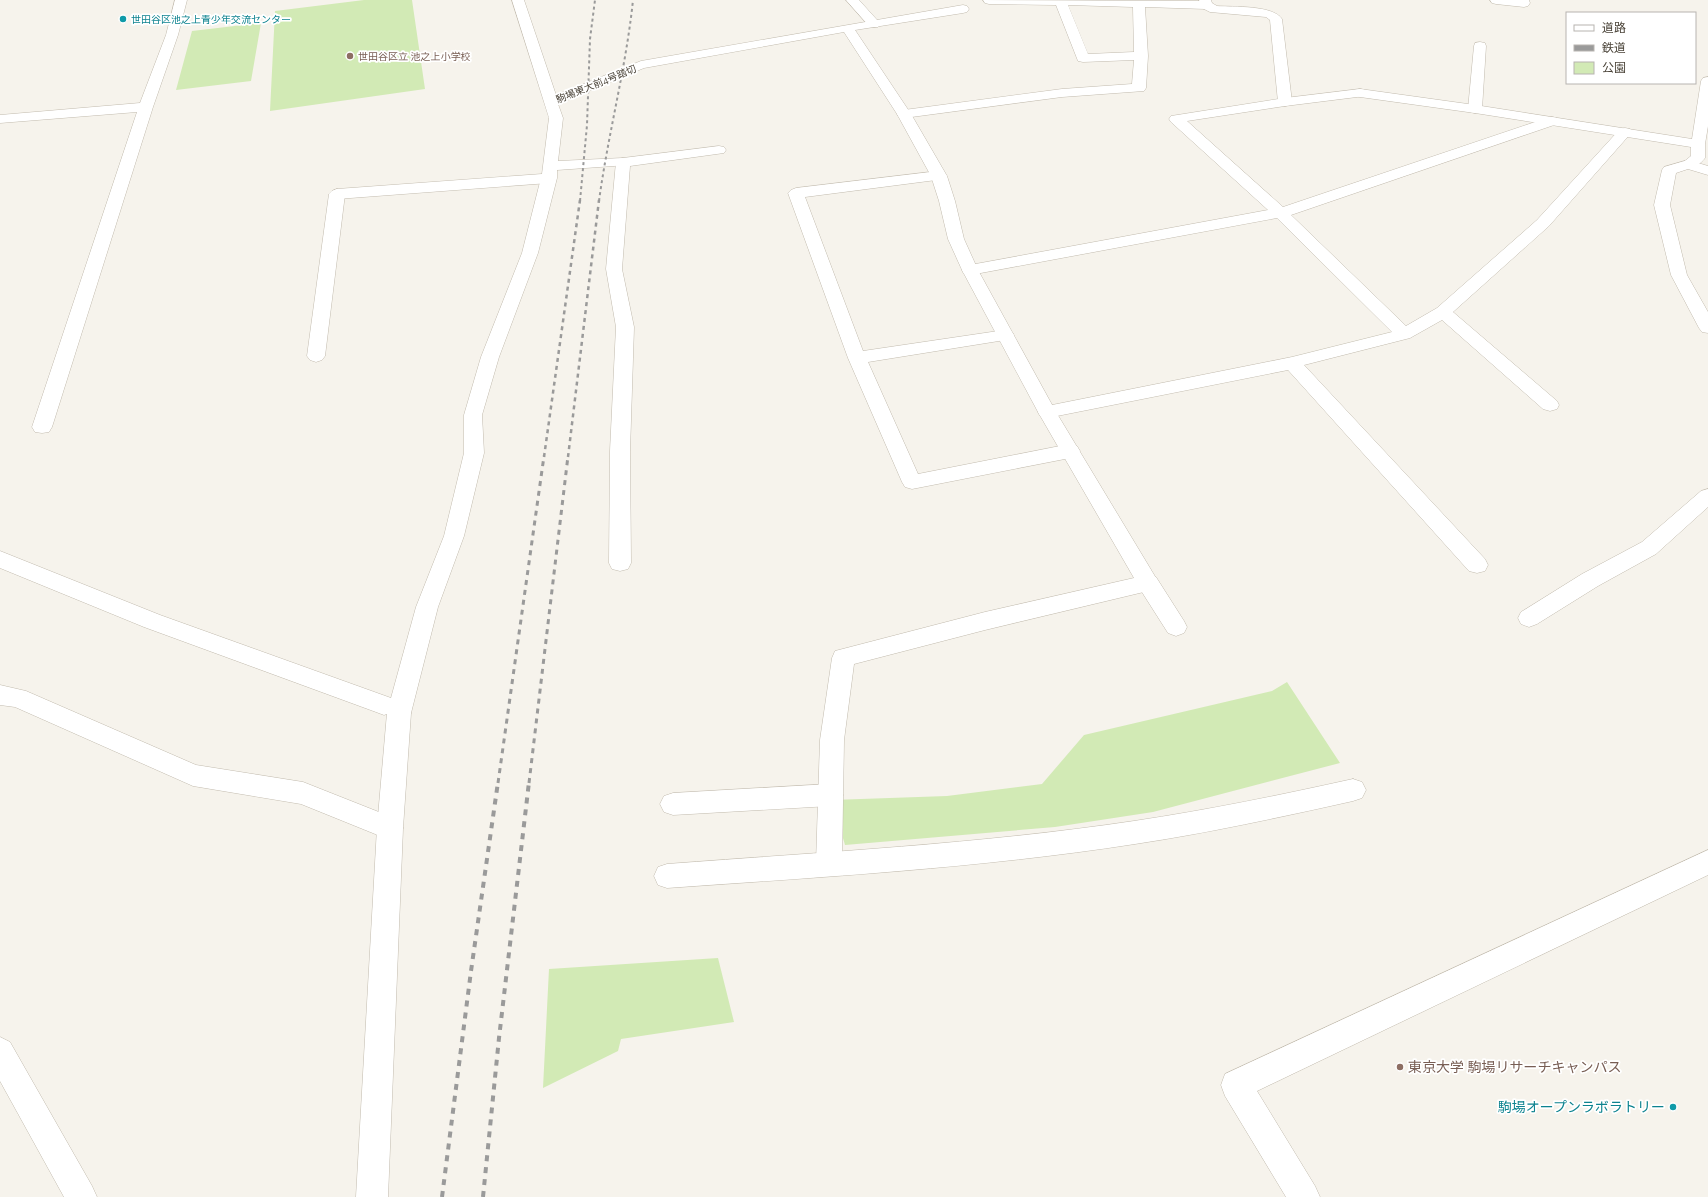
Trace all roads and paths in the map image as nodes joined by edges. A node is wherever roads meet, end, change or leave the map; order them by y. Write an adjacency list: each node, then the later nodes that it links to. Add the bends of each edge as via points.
1 (181, 0): 18 (street, via 172,35)
2 (518, 0): 16 (street)
3 (852, 0): 11 (street)
4 (956, 0): 11 (street, 駒場東大前4号踏切, via 963,9)
5 (989, 0): 8 (street)
6 (1496, 0): 7 (street, via 1524,3)
7 (1523, 0)
8 (1061, 3): 9 (street); 14 (street, via 1083,58)
9 (1139, 3): 10 (street); 14 (street)
10 (1205, 3): 17 (street, via 1214,8 1269,14 1276,19)
11 (874, 24): 12 (street, 駒場東大前4号踏切)
12 (846, 28): 16 (street, 駒場東大前4号踏切, via 641,65); 20 (street)
13 (1480, 46): 19 (street)
14 (1141, 56): 20 (street, via 1139,88 1062,93)
15 (1708, 81): 24 (street)
16 (552, 102): 29 (street, via 556,118)
17 (1285, 102): 19 (street, via 1360,93); 31 (street, via 1176,119)
18 (146, 107): 21 (street); 42 (street)
19 (1475, 109): 22 (street)
20 (904, 114): 30 (street)
21 (0, 119)
22 (1552, 121): 23 (street); 31 (street)
23 (1625, 132): 24 (street); 33 (street, via 1543,223)
24 (1698, 144): 27 (street, via 1698,158)
25 (719, 150): 26 (street)
26 (623, 162): 29 (street); 46 (street, via 614,269 625,327 620,451)
27 (1688, 164): 28 (street); 34 (street, via 1669,170 1662,205 1678,275)
28 (1708, 171)
29 (549, 172): 37 (street, via 337,194); 52 (street, via 530,253 490,357 473,415 474,453 454,536)
30 (939, 176): 32 (street, via 956,239); 38 (street, via 796,193)
31 (1280, 213): 32 (street); 35 (street)
32 (970, 270): 36 (street)
33 (1443, 312): 35 (street); 40 (street)
34 (1708, 328)
35 (1404, 334): 39 (street)
36 (1005, 335): 38 (street); 41 (street)
37 (316, 356)
38 (857, 358): 43 (street, via 912,482)
39 (1292, 363): 41 (street); 47 (street)
40 (1550, 405)
41 (1047, 412): 43 (street)
42 (42, 427)
43 (1070, 451): 48 (street)
44 (1708, 496): 49 (street, via 1649,548 1590,580)
45 (0, 559): 52 (street, via 152,621)
46 (620, 563)
47 (1478, 565)
48 (1148, 583): 50 (street); 54 (street, via 985,621 843,658 832,740)
49 (1529, 618)
50 (1176, 627)
51 (0, 695): 56 (street, via 18,698 193,775 303,793)
52 (391, 709): 56 (street)
53 (1353, 790): 58 (street, via 1237,815 1104,837)
54 (830, 795): 55 (street); 58 (street)
55 (673, 804)
56 (390, 828): 62 (street)
57 (1708, 862): 63 (street, via 1236,1085)
58 (828, 864): 59 (street)
59 (667, 876)
60 (0, 1052): 61 (street)
61 (80, 1197)
62 (372, 1197)
63 (1304, 1197)

